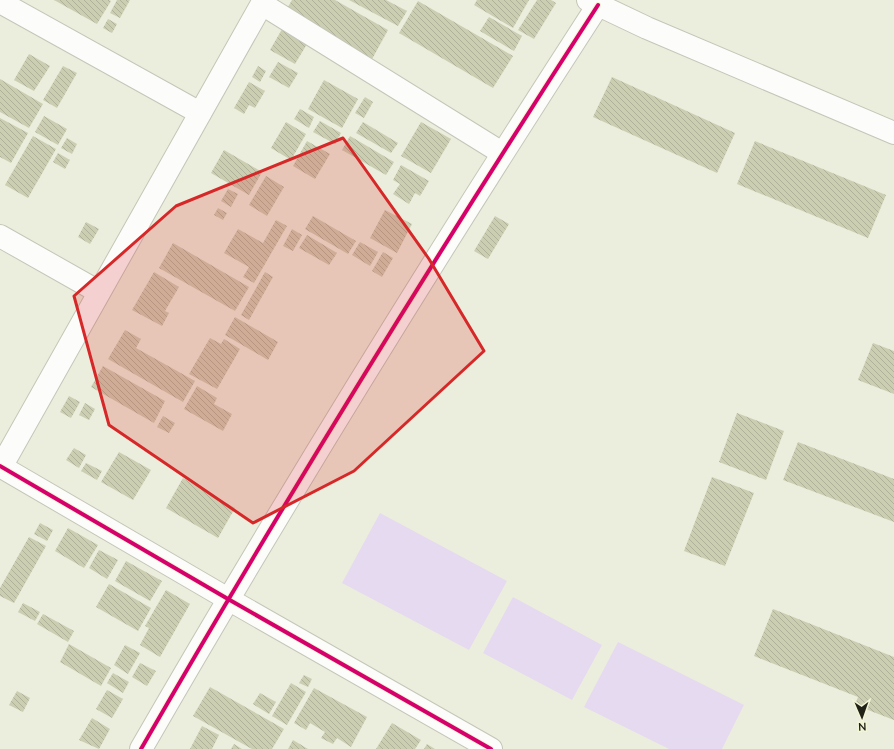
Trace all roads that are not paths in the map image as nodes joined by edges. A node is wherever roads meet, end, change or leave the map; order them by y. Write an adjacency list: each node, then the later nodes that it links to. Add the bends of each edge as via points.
1 (0, 2): 4 (street)
2 (263, 2): 4 (street); 6 (street)
3 (593, 2): 5 (street, via 647,28); 6 (street)
4 (200, 113): 8 (street)
5 (894, 134)
6 (502, 154): 10 (street)
7 (0, 236): 8 (street)
8 (99, 292): 9 (street)
9 (0, 466): 10 (street)
10 (228, 599): 11 (street); 12 (street)
11 (141, 749)
12 (491, 749)

